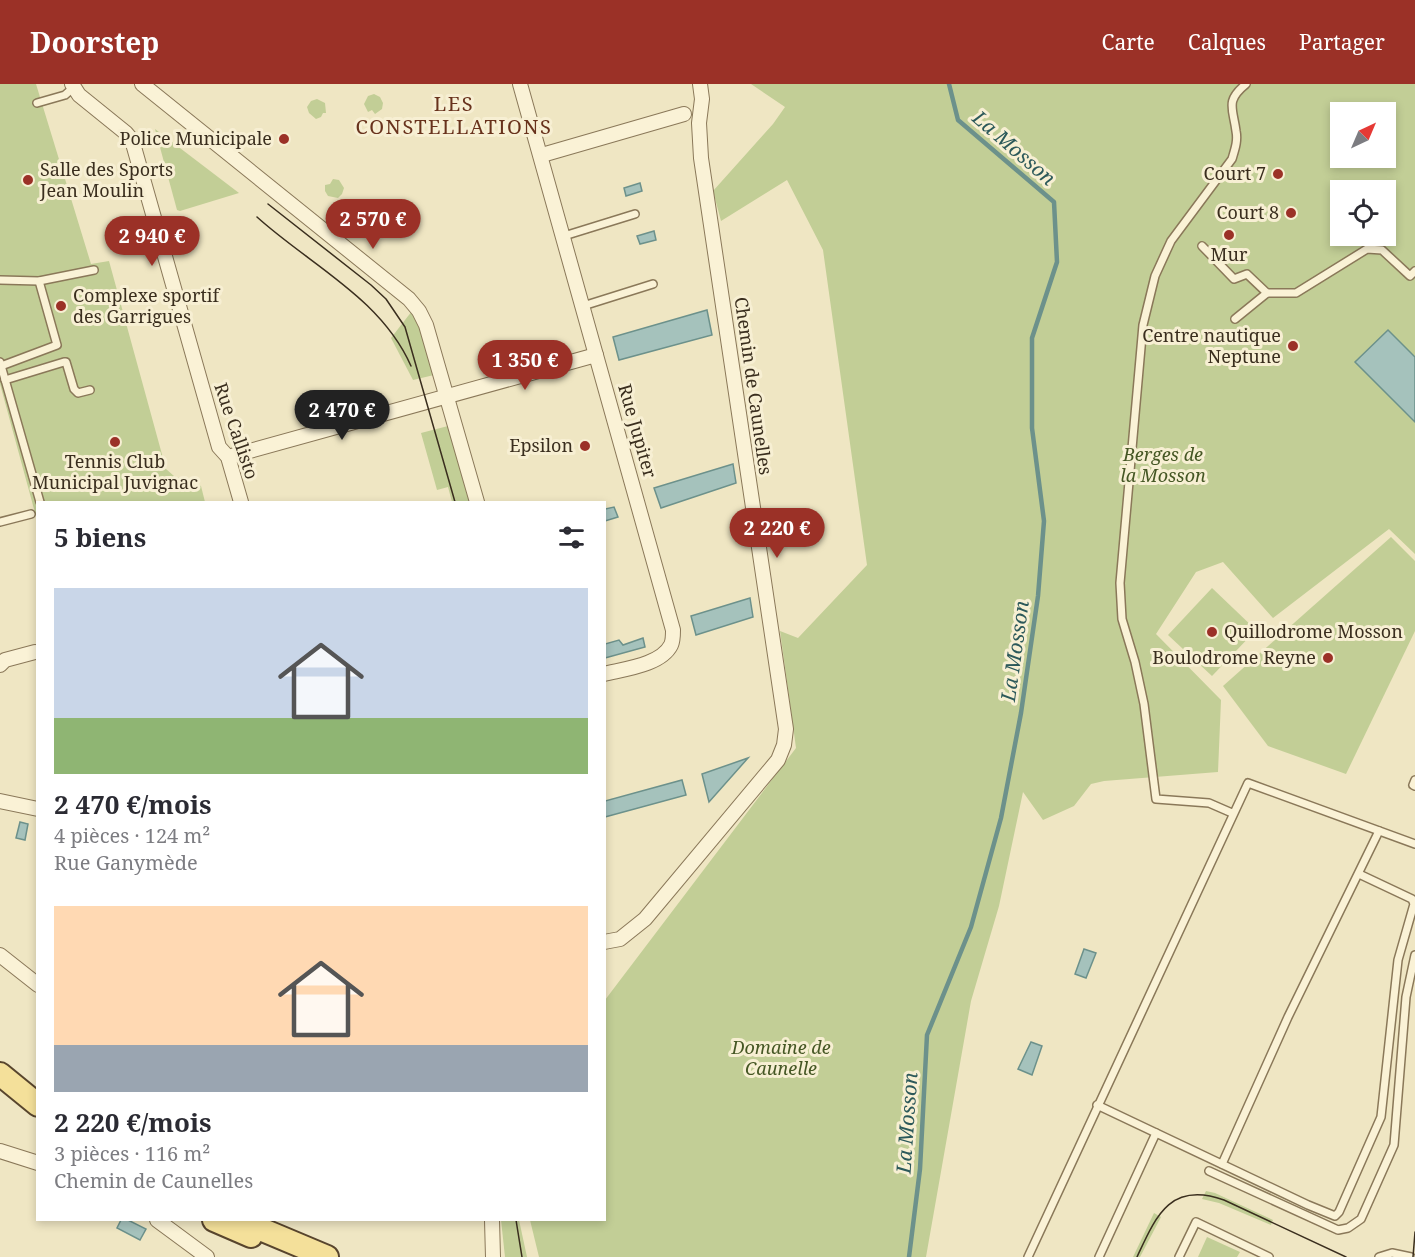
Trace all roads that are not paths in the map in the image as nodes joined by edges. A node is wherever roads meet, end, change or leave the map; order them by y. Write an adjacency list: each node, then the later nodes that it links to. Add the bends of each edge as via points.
1 (142, 84): 24 (street, via 409,299 426,325)
2 (520, 84): 8 (street, Rue Jupiter)
3 (700, 84): 43 (street, Chemin de Caunelles, via 701,158 786,729 778,760 645,919 620,939)
4 (1246, 84): 38 (lane, via 1232,101 1237,144 1232,159 1171,241 1155,276 1143,325 1120,583 1122,619 1144,704 1156,799 1209,803)
5 (72, 86): 6 (lane, via 65,95); 25 (street, Rue Callisto, via 132,140 219,447)
6 (37, 103)
7 (684, 114): 8 (street)
8 (542, 155): 10 (street, Rue Jupiter)
9 (635, 214): 10 (lane)
10 (564, 236): 18 (street, Rue Jupiter)
11 (1202, 246): 17 (lane, via 1234,279 1247,274)
12 (94, 270): 15 (lane)
13 (1415, 271): 17 (lane, via 1410,276 1382,250 1367,249 1296,293)
14 (0, 280): 15 (lane)
15 (39, 281): 21 (lane, via 57,345)
16 (653, 284): 18 (lane)
17 (1267, 293): 19 (lane)
18 (583, 306): 20 (street, Rue Jupiter)
19 (1235, 319)
20 (596, 355): 24 (street); 33 (street, Rue Jupiter, via 673,630 671,644 663,655)
21 (1, 364): 22 (lane)
22 (5, 381): 23 (lane, via 66,362 74,389 78,393); 26 (lane)
23 (90, 390)
24 (447, 397): 25 (street); 28 (street)
25 (228, 457): 27 (street, Rue Callisto)
26 (40, 501)
27 (241, 501)
28 (477, 501)
29 (31, 514): 30 (lane)
30 (0, 522)
31 (35, 652): 32 (street)
32 (0, 664)
33 (606, 673)
34 (1415, 780): 35 (lane)
35 (1415, 786)
36 (0, 801): 37 (street)
37 (36, 809)
38 (1232, 813): 39 (lane, via 1248,783); 50 (lane)
39 (1379, 831): 40 (lane); 41 (lane)
40 (1415, 844)
41 (1359, 874): 42 (lane); 55 (lane, via 1288,1017)
42 (1414, 898): 55 (lane, via 1398,960 1381,1117 1339,1212 1335,1216)
43 (606, 942)
44 (0, 955): 46 (street)
45 (1415, 955): 56 (lane, via 1406,997 1394,1146 1361,1219 1338,1230)
46 (35, 978)
47 (0, 1074): 49 (main road)
48 (0, 1087): 51 (main road)
49 (36, 1103)
50 (1097, 1105): 52 (lane); 62 (lane)
51 (36, 1116)
52 (1156, 1133): 55 (lane); 67 (lane)
53 (0, 1151): 54 (street)
54 (36, 1162)
55 (1222, 1164)
56 (1209, 1171)
57 (159, 1221): 63 (street)
58 (216, 1221): 64 (main road)
59 (241, 1221): 65 (main road)
60 (492, 1221): 61 (street)
61 (493, 1250): 66 (street)
62 (1030, 1256)
63 (207, 1257)
64 (300, 1257)
65 (327, 1257)
66 (497, 1257)
67 (1099, 1257)
68 (1179, 1257): 69 (lane, via 1196,1222)
69 (1269, 1257)
70 (1379, 1257): 71 (lane, via 1392,1253)
71 (1411, 1257)

